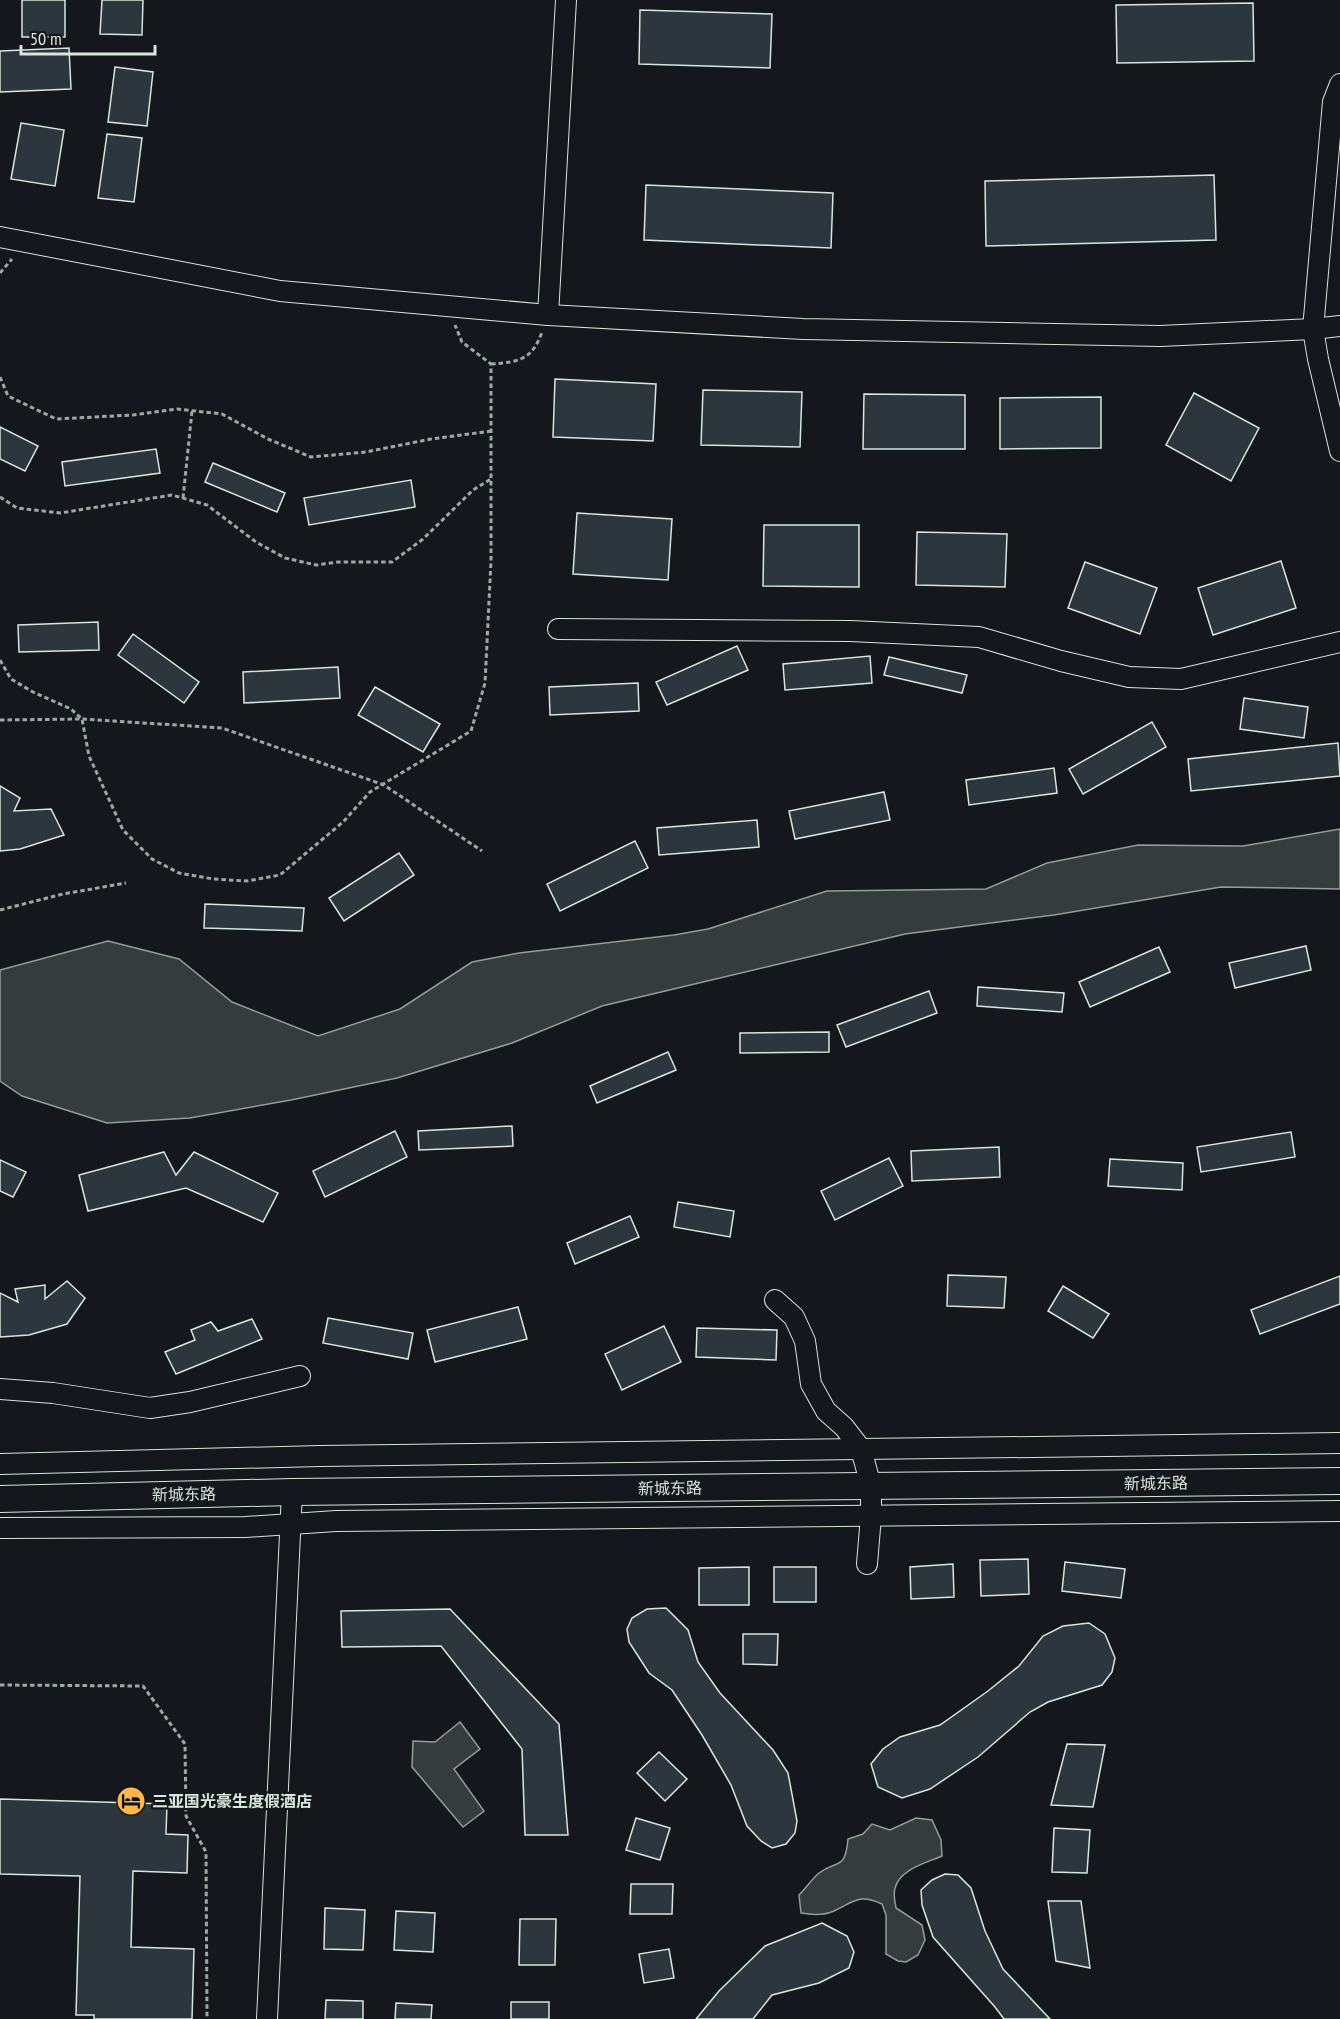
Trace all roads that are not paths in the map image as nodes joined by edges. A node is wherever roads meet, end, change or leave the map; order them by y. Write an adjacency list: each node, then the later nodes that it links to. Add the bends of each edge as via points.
1 (566, 0): 4 (street)
2 (1340, 84): 6 (street, via 1333,102)
3 (0, 237): 4 (street, via 279,291)
4 (548, 315): 6 (street, via 839,330 1160,336)
5 (1340, 326): 6 (street)
6 (1313, 329): 7 (street)
7 (1340, 451)
8 (558, 629): 9 (street, via 850,631 979,637 1129,677 1181,679)
9 (1340, 642)
10 (776, 1300): 14 (street, via 795,1317 805,1341 811,1384 826,1411)
11 (300, 1376): 12 (street, via 150,1408)
12 (0, 1389)
13 (1340, 1443): 14 (street)
14 (861, 1449): 15 (street); 17 (street)
15 (0, 1464)
16 (1340, 1481): 17 (main road, 新城东路)
17 (871, 1486): 18 (main road, 新城东路); 21 (street)
18 (292, 1492): 19 (main road, 新城东路); 22 (street)
19 (0, 1499)
20 (1340, 1511): 21 (street)
21 (871, 1516): 22 (street); 24 (street)
22 (290, 1524): 23 (street); 25 (street)
23 (0, 1528)
24 (867, 1564)
25 (267, 2019)

